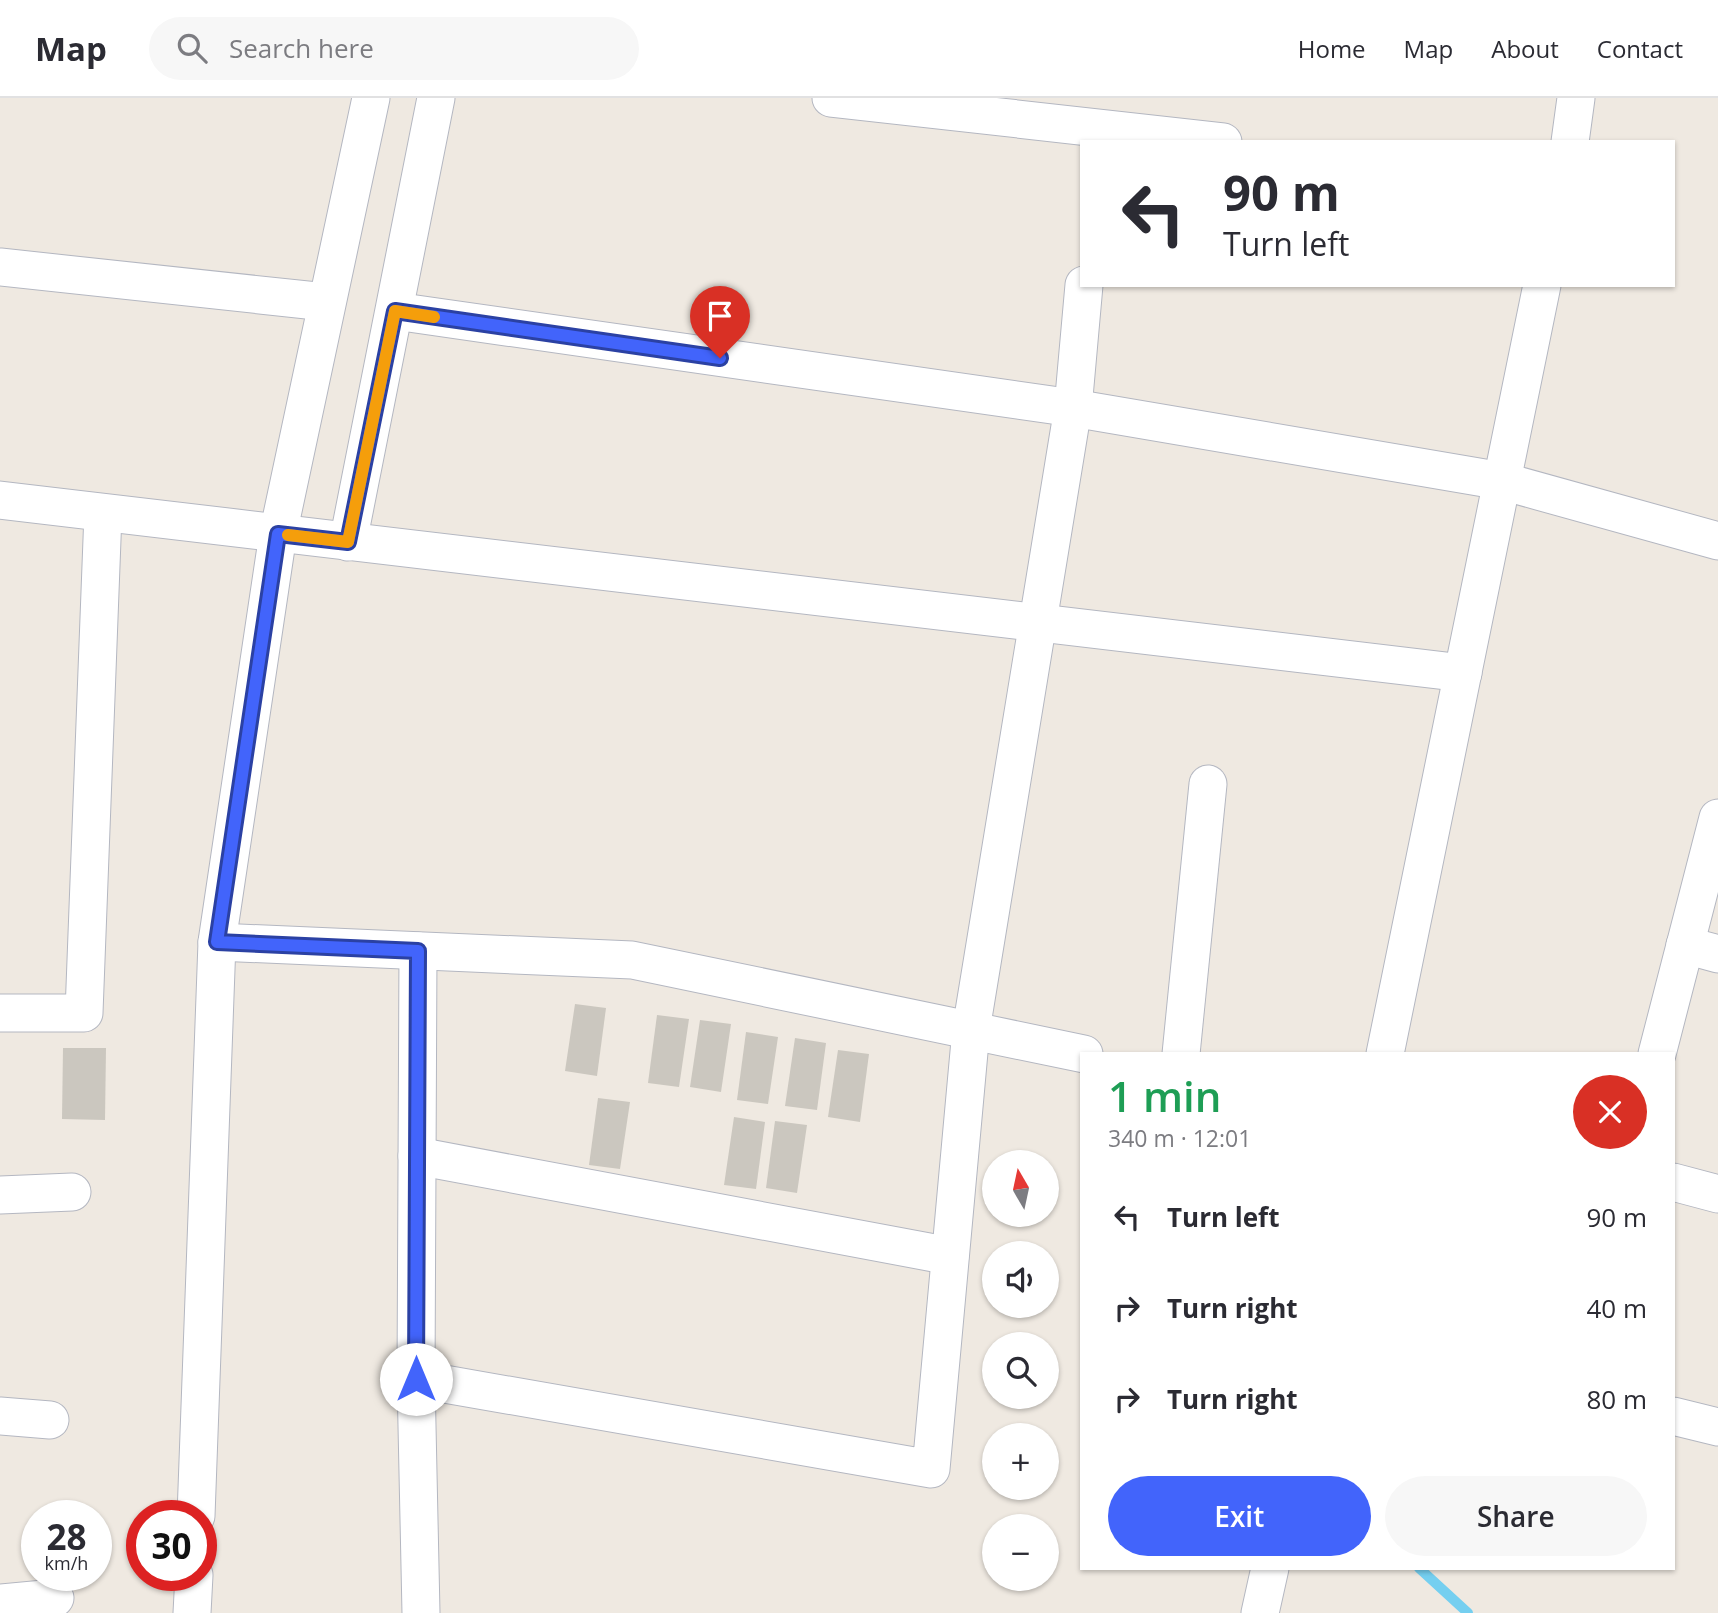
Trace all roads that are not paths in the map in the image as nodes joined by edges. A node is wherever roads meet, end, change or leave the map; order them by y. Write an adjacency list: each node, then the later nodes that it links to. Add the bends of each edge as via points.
1 (371, 98): 11 (street)
2 (436, 98): 12 (street)
3 (831, 98): 5 (street)
4 (1576, 98): 7 (street)
5 (1099, 122): 6 (street)
6 (1211, 140)
7 (1570, 140)
8 (0, 267): 11 (street)
9 (1084, 287): 13 (street)
10 (1542, 287): 14 (street)
11 (326, 302): 17 (street)
12 (395, 311): 13 (street); 18 (street)
13 (1073, 408): 14 (street); 20 (street)
14 (1502, 481): 19 (street); 21 (street)
15 (0, 500): 16 (street)
16 (103, 513): 17 (street); 27 (street, via 84,1013)
17 (284, 535): 18 (street); 24 (street)
18 (342, 541): 20 (street)
19 (1718, 541)
20 (1037, 623): 21 (street); 28 (street)
21 (1463, 673): 30 (street)
22 (1208, 784): 29 (street)
23 (1718, 818): 25 (street)
24 (217, 942): 26 (street); 44 (street)
25 (1702, 950): 31 (street)
26 (418, 951): 28 (street, via 632,960); 33 (street)
27 (0, 1013)
28 (971, 1030): 32 (street); 38 (street)
29 (1181, 1052)
30 (1385, 1052)
31 (1658, 1052)
32 (1080, 1053)
33 (417, 1156): 38 (street); 39 (street)
34 (1675, 1183): 36 (street)
35 (72, 1192): 37 (street)
36 (1718, 1194)
37 (0, 1195)
38 (950, 1256): 39 (street, via 931,1469)
39 (416, 1379): 50 (street)
40 (0, 1416): 42 (street)
41 (1675, 1416): 43 (street)
42 (50, 1420)
43 (1718, 1427)
44 (197, 1500)
45 (1270, 1570): 51 (street)
46 (193, 1591): 49 (street)
47 (55, 1598): 48 (street)
48 (0, 1603)
49 (192, 1613)
50 (421, 1613)
51 (1260, 1613)

